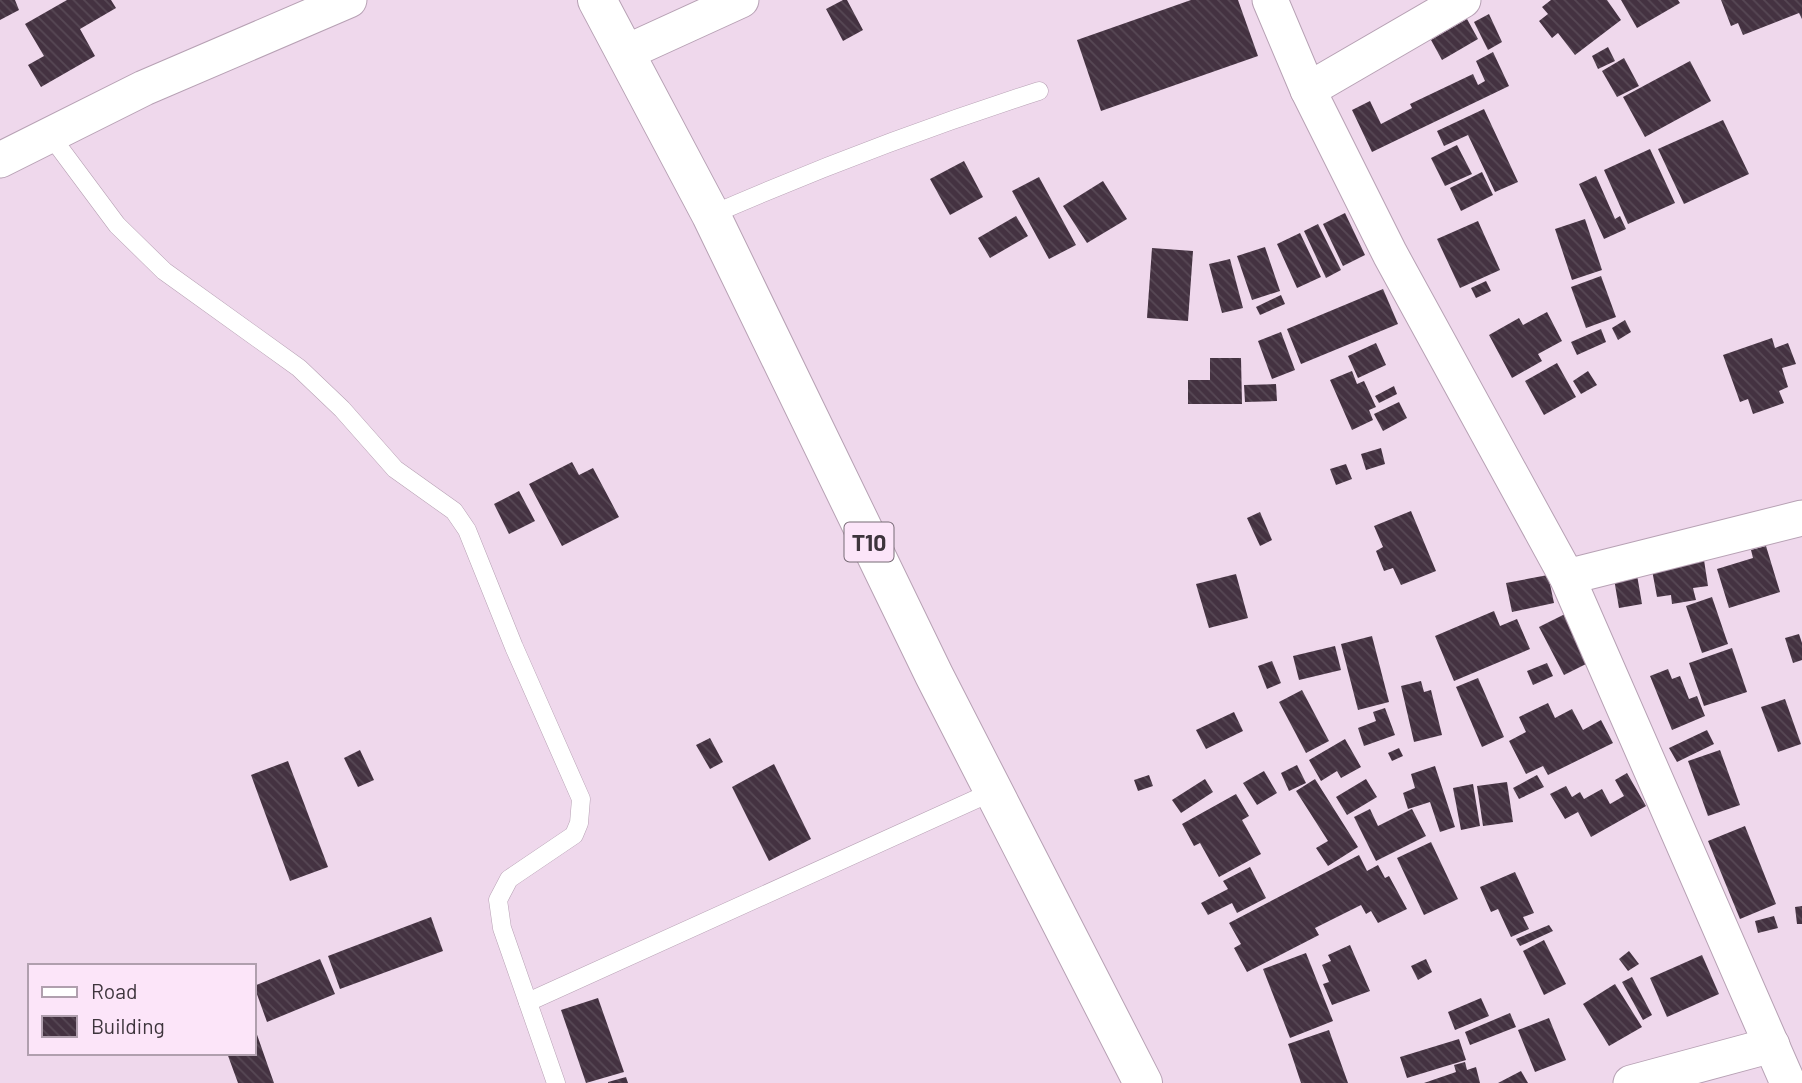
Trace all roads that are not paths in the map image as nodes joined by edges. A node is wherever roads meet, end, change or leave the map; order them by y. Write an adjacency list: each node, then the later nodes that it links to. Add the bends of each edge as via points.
1 (349, 0): 9 (street, via 144,88)
2 (597, 0): 6 (highway, T10)
3 (741, 0): 6 (street)
4 (1270, 0): 7 (street)
5 (1463, 0): 7 (street)
6 (625, 54): 11 (highway, T10)
7 (1308, 90): 13 (street, via 1390,254)
8 (1039, 91): 11 (lane, via 893,140)
9 (50, 135): 10 (street); 15 (lane, via 136,245 164,271 314,381 395,469 454,511 467,530 581,799 574,835 509,879 498,900 502,928)
10 (0, 160)
11 (711, 215): 14 (highway, T10)
12 (1802, 518): 13 (street)
13 (1567, 577): 16 (street)
14 (994, 790): 15 (lane); 17 (highway, T10)
15 (528, 1002): 18 (lane)
16 (1772, 1045): 19 (street); 20 (street)
17 (1141, 1082)
18 (556, 1083)
19 (1631, 1083)
20 (1788, 1083)

